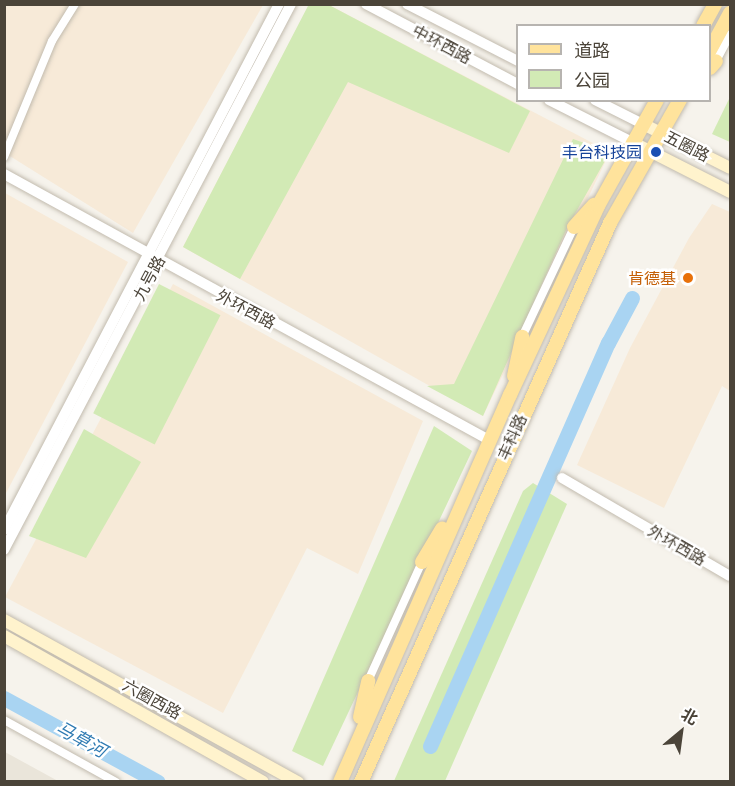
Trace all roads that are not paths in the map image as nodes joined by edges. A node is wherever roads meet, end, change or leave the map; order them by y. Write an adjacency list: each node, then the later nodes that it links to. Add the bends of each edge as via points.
1 (75, 4): 21 (street, via 52,41)
2 (279, 4): 27 (street, 九号路)
3 (291, 4): 28 (street, 九号路)
4 (366, 4): 12 (street, 中环西路)
5 (407, 4): 11 (street, 中环西路)
6 (715, 4): 8 (main road)
7 (730, 13): 10 (main road)
8 (704, 24)
9 (730, 35): 10 (street)
10 (712, 59)
11 (516, 60)
12 (516, 83)
13 (553, 102): 19 (street)
14 (599, 102): 17 (street)
15 (656, 102): 17 (main road, 丰科路)
16 (679, 102): 18 (main road, 丰科路)
17 (643, 123): 18 (main road, 五圈路); 19 (main road, 丰科路)
18 (661, 134): 20 (main road, 丰科路); 22 (main road, 五圈路)
19 (632, 142): 20 (main road, 五圈路); 24 (main road, 丰科路)
20 (651, 152): 25 (main road, 五圈路); 47 (main road, 丰科路, via 610,223)
21 (4, 157)
22 (730, 168)
23 (4, 174): 27 (street, 外环西路)
24 (605, 192): 26 (main road); 30 (main road, 丰科路)
25 (730, 192)
26 (574, 227): 29 (street)
27 (147, 254): 28 (street, 外环西路); 34 (street, 九号路)
28 (158, 261): 31 (street, 外环西路); 35 (street, 九号路)
29 (522, 337): 30 (main road)
30 (510, 395): 31 (main road, 丰科路)
31 (489, 440): 33 (main road, 丰科路)
32 (562, 478): 37 (street, 外环西路)
33 (460, 506): 36 (main road); 42 (main road, 丰科路)
34 (4, 530)
35 (4, 550)
36 (422, 562): 40 (street)
37 (730, 576)
38 (4, 620): 45 (main road, 六圈西路)
39 (4, 636): 44 (main road, 六圈西路)
40 (368, 681): 42 (main road)
41 (4, 720): 43 (street)
42 (355, 745): 46 (main road, 丰科路)
43 (116, 782)
44 (263, 782)
45 (298, 782)
46 (340, 782)
47 (361, 782)

